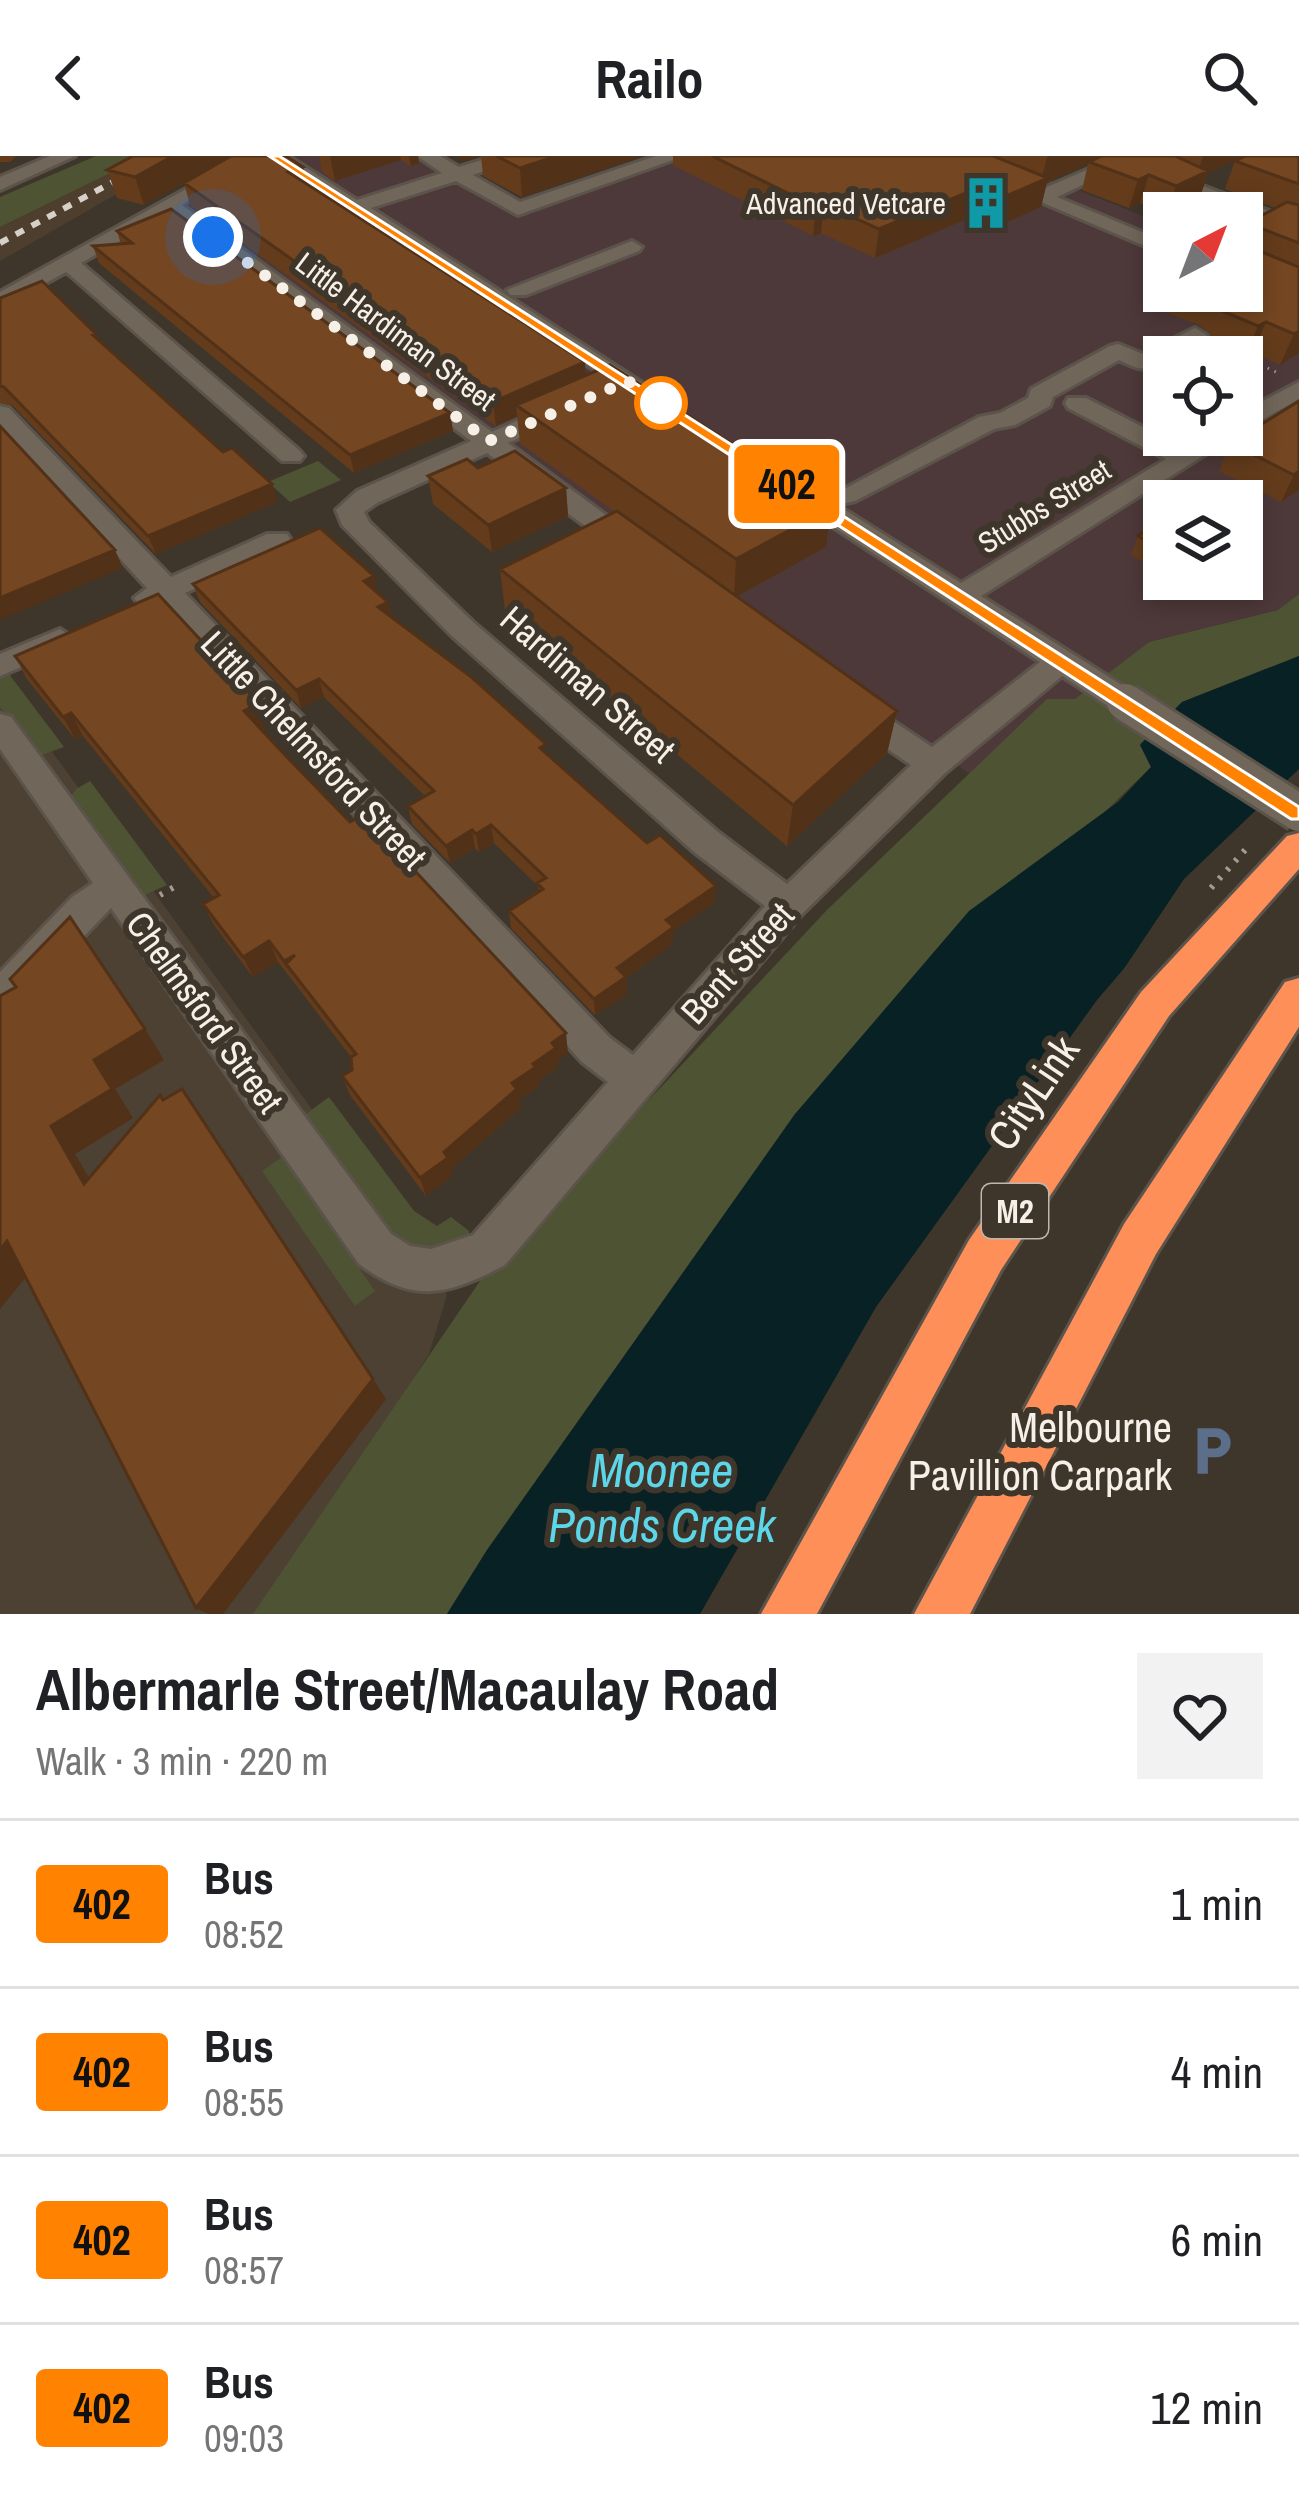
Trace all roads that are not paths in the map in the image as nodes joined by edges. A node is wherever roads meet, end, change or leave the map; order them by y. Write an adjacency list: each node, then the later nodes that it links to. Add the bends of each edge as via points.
1 (66, 156): 14 (street)
2 (275, 156): 10 (street)
3 (425, 156): 11 (street)
4 (514, 156): 11 (street)
5 (675, 156): 11 (street, via 518,209)
6 (941, 156): 15 (street)
7 (970, 156): 15 (street)
8 (1123, 158): 15 (street)
9 (329, 160): 10 (street)
10 (297, 170): 17 (street)
11 (458, 174): 17 (street)
12 (1228, 176): 19 (street, via 1188,186)
13 (211, 180): 16 (street)
14 (0, 184)
15 (1059, 202): 21 (street); 23 (street)
16 (169, 205): 25 (street); 35 (street, Little Hardiman Street)
17 (355, 207): 29 (street)
18 (1299, 207): 19 (street)
19 (1274, 220): 20 (street); 22 (street)
20 (1263, 226)
21 (1143, 228)
22 (1299, 229)
23 (1143, 239)
24 (632, 247): 26 (street)
25 (65, 264): 27 (street); 36 (street)
26 (518, 290)
27 (0, 301)
28 (1195, 335): 40 (street, via 1142,363 1118,351 1006,420)
29 (628, 381): 32 (street); 35 (street)
30 (1299, 389): 33 (street)
31 (1077, 403): 38 (street)
32 (668, 407)
33 (1263, 411)
34 (0, 413): 43 (street, Little Chelmsford Street)
35 (489, 441): 42 (street, Little Hardiman Street); 55 (street, Hardiman Street, via 350,510 367,538 449,615)
36 (290, 455)
37 (1188, 456): 38 (street, Stubbs Street)
38 (1185, 458): 44 (street, Stubbs Street)
39 (767, 472): 44 (street)
40 (846, 495)
41 (277, 540): 43 (street)
42 (659, 567)
43 (167, 590): 45 (street); 58 (street, Little Chelmsford Street, via 596,1050)
44 (961, 596): 47 (street)
45 (128, 608)
46 (88, 626): 48 (street)
47 (1061, 661): 51 (street, Bent Street); 52 (street, bridge)
48 (0, 666)
49 (830, 692): 51 (street)
50 (0, 725): 54 (street, Chelmsford Street)
51 (934, 764): 55 (street, Bent Street)
52 (1299, 813)
53 (1299, 846): 60 (highway, CityLink / M2, via 1154,1004 985,1255)
54 (113, 888): 57 (street); 59 (street, Chelmsford Street, via 375,1249 401,1270)
55 (789, 904): 58 (street, Bent Street)
56 (1299, 994): 61 (highway, via 1140,1239)
57 (0, 998)
58 (635, 1078): 59 (street, Bent Street, via 489,1250)
59 (429, 1271)
60 (788, 1614)
61 (941, 1614)

